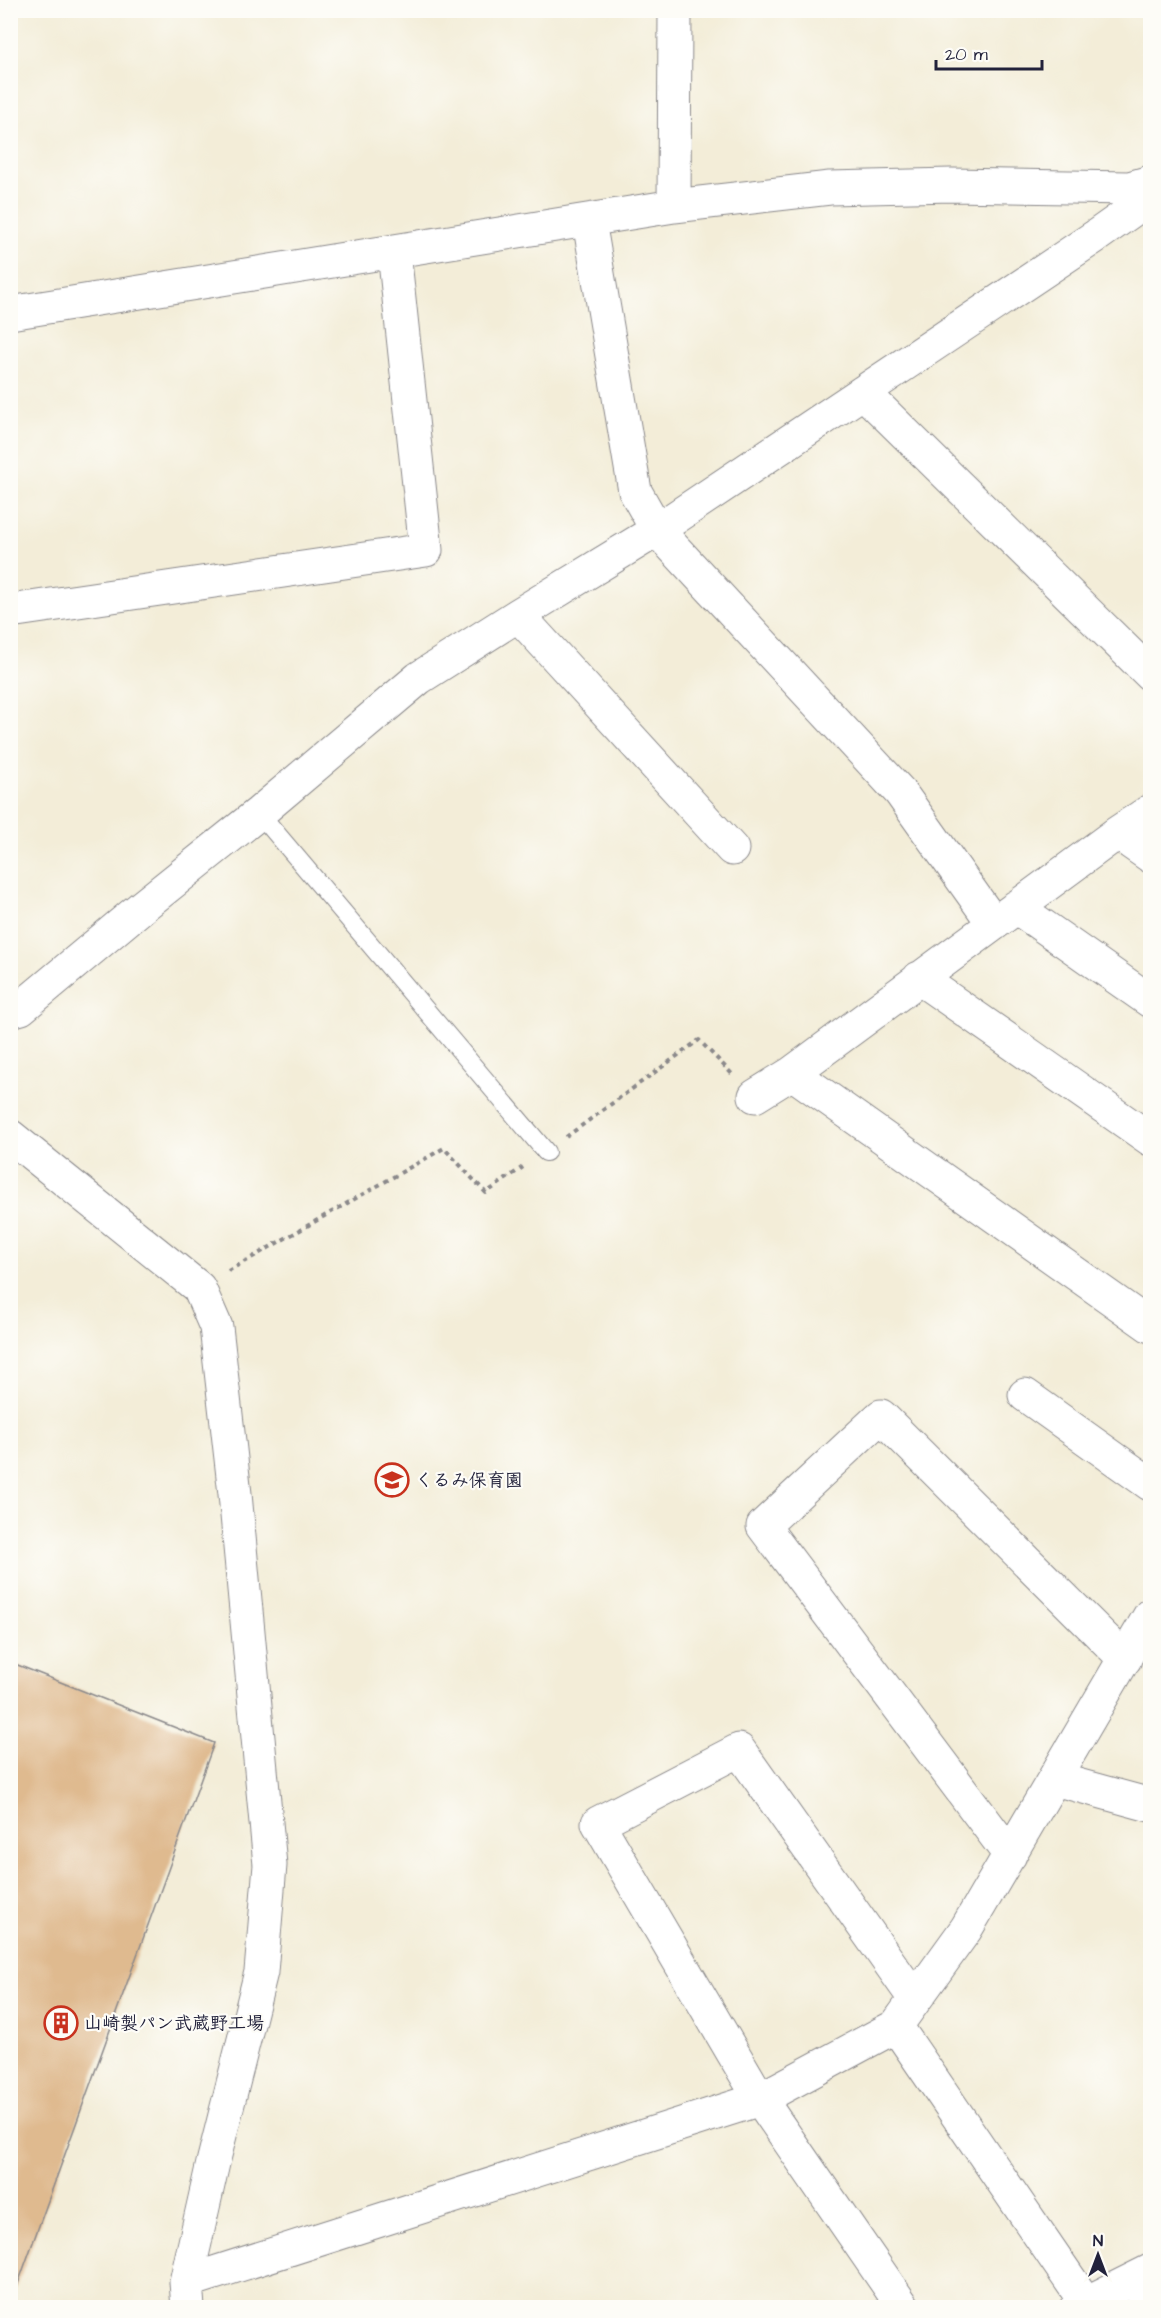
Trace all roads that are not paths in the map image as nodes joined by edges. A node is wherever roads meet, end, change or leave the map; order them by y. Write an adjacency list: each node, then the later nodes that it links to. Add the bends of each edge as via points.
1 (675, 10): 3 (street)
2 (1141, 198): 3 (street, via 951,185 830,188); 7 (street, via 1096,236)
3 (674, 206): 4 (street)
4 (589, 221): 5 (street); 8 (street, via 635,491)
5 (394, 252): 6 (street); 9 (street, via 426,550)
6 (10, 313)
7 (863, 392): 8 (street); 11 (street)
8 (657, 530): 10 (street); 17 (street, via 900,792)
9 (10, 611)
10 (518, 615): 13 (street, via 420,678); 15 (street)
11 (1150, 674)
12 (1150, 811): 14 (street)
13 (259, 813): 20 (street, via 21,1008); 25 (lane)
14 (1117, 833): 16 (street); 17 (street)
15 (732, 849)
16 (1150, 856)
17 (1005, 915): 18 (street); 19 (street)
18 (919, 978): 21 (street); 24 (street)
19 (1150, 1001)
20 (10, 1011)
21 (792, 1073): 22 (street); 26 (street)
22 (755, 1096)
23 (10, 1136): 38 (street, via 199,1288 216,1327 270,1865 261,1972 213,2163)
24 (1150, 1139)
25 (546, 1152)
26 (1150, 1326)
27 (1025, 1395): 28 (street)
28 (1150, 1484)
29 (1150, 1615): 30 (street)
30 (1125, 1659): 31 (street); 33 (street, via 881,1416 763,1526)
31 (1054, 1779): 32 (street); 33 (street)
32 (1150, 1805)
33 (1010, 1855): 34 (street, via 966,1929)
34 (915, 1999): 35 (street); 36 (street, via 739,1750 598,1823)
35 (896, 2026): 36 (street); 39 (street)
36 (760, 2099): 38 (street); 40 (street)
37 (1140, 2286): 39 (street)
38 (187, 2295)
39 (1081, 2305)
40 (904, 2307)

